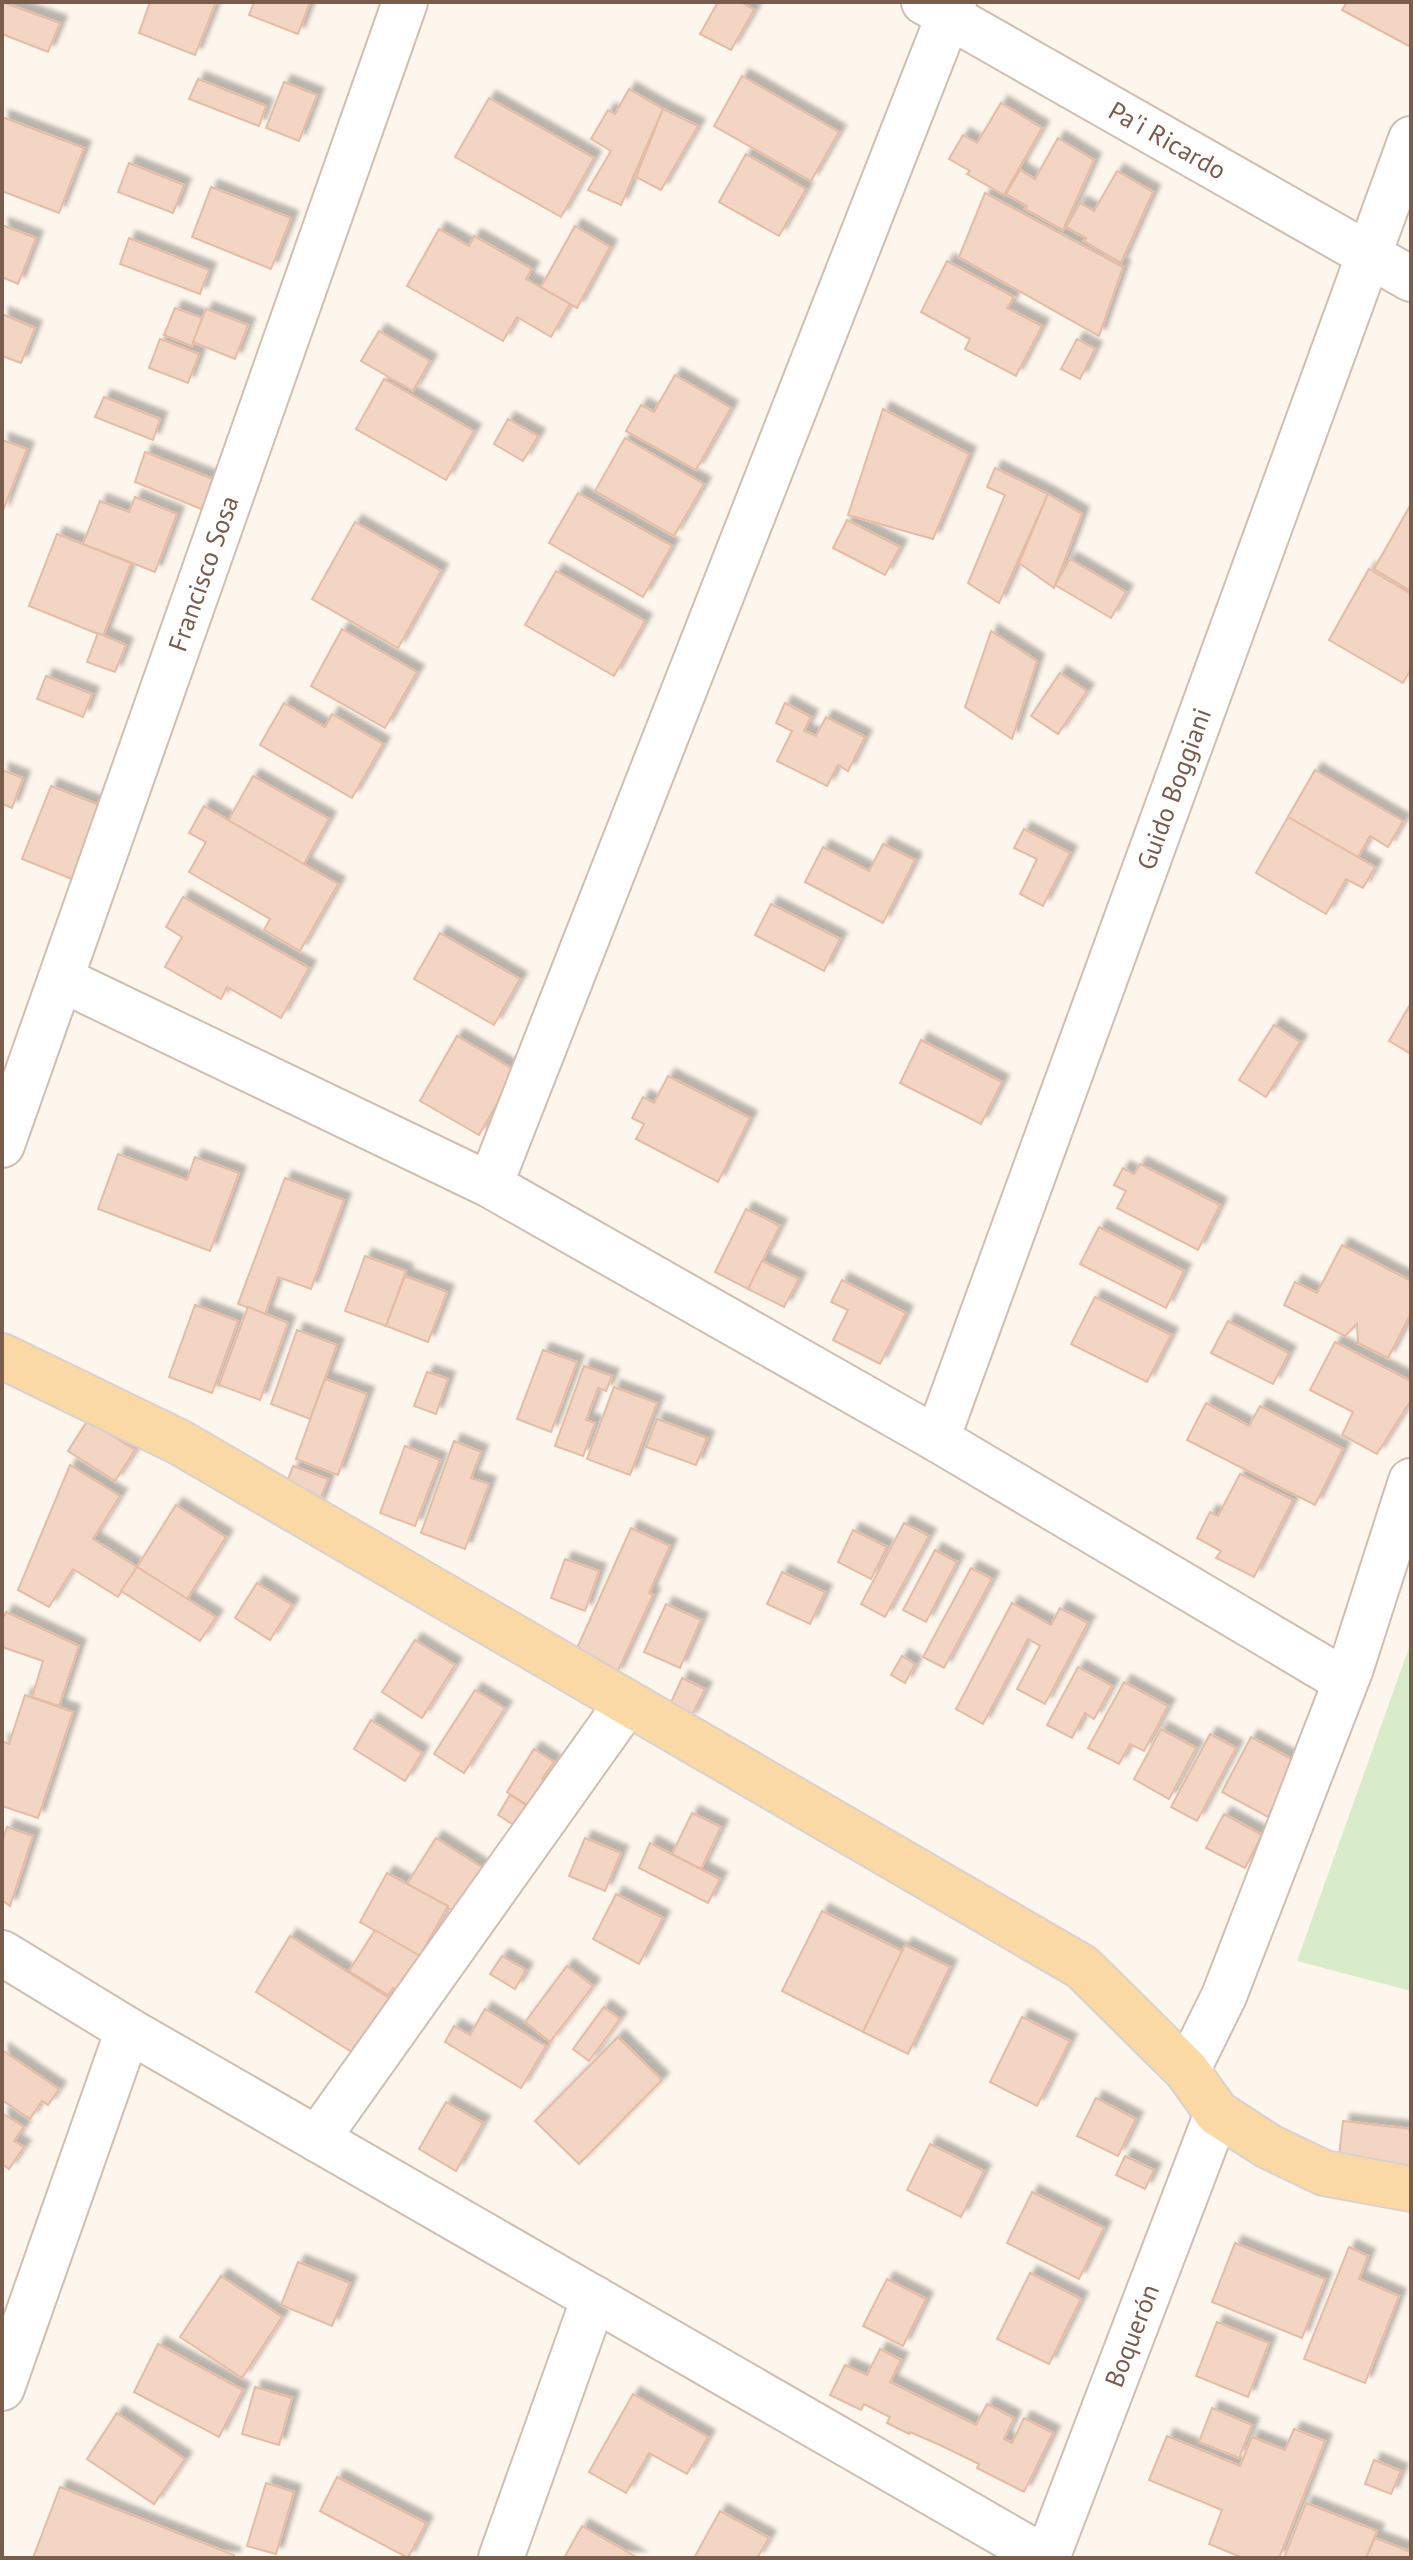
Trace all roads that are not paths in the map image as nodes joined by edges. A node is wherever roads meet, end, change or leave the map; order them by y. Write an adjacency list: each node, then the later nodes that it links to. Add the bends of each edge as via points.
1 (405, 2): 6 (street, Francisco Sosa)
2 (942, 6): 4 (street, Pa'i Ricardo); 8 (street)
3 (1411, 139): 4 (street, Guido Boggiani)
4 (1370, 256): 5 (street, Pa'i Ricardo); 10 (street, Guido Boggiani)
5 (1411, 279)
6 (61, 979): 7 (street, Francisco Sosa); 8 (street)
7 (2, 1145)
8 (490, 1185): 10 (street)
9 (2, 1356): 13 (main road, via 179,1442)
10 (937, 1439): 12 (street)
11 (1411, 1481): 12 (street)
12 (1345, 1681): 16 (street, via 1224,1996)
13 (627, 1703): 16 (main road, via 1082,1967); 18 (street)
14 (2, 1953): 15 (street)
15 (128, 2030): 18 (street); 21 (street)
16 (1187, 2071): 17 (main road)
17 (1217, 2113): 19 (main road, via 1324,2173); 23 (street, Boquerón)
18 (317, 2139): 20 (street)
19 (1411, 2189)
20 (594, 2298): 22 (street); 23 (street)
21 (2, 2388)
22 (501, 2558)
23 (1046, 2558)

